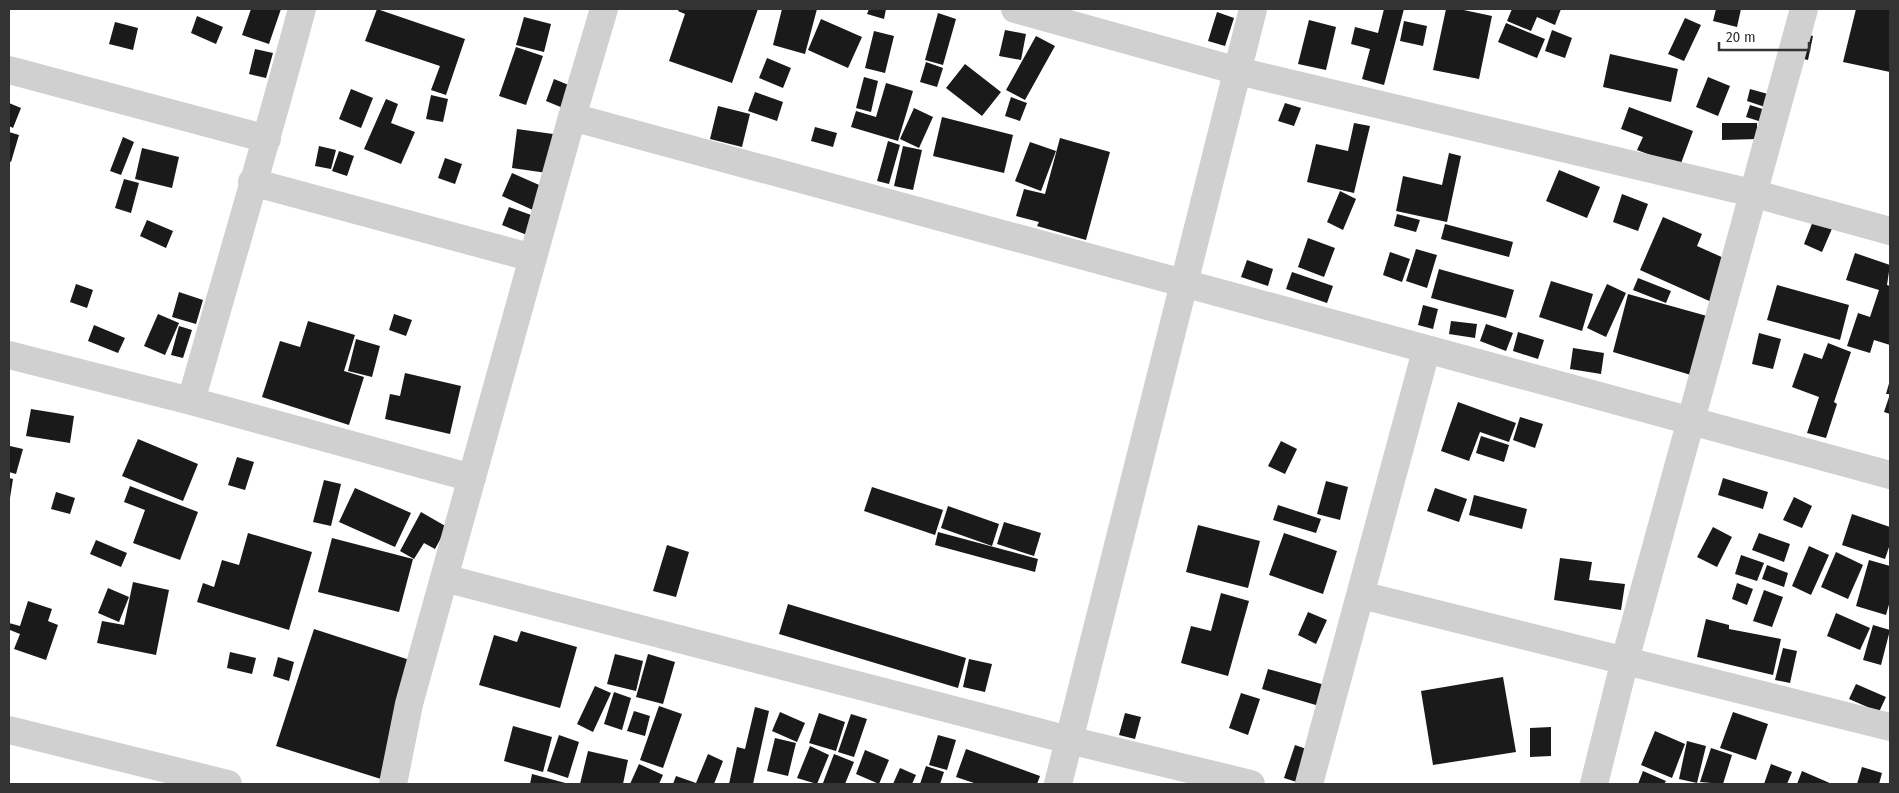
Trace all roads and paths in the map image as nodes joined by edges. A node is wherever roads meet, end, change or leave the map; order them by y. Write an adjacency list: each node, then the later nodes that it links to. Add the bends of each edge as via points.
1 (302, 9): 9 (street)
2 (604, 9): 8 (street)
3 (1015, 9): 7 (street)
4 (1253, 9): 7 (street)
5 (1804, 9): 11 (street)
6 (9, 70): 9 (street)
7 (1238, 71): 11 (street); 14 (street)
8 (572, 117): 13 (street); 14 (street)
9 (267, 139): 10 (street)
10 (252, 182): 13 (street); 17 (street)
11 (1752, 193): 12 (street); 18 (street)
12 (1890, 231)
13 (533, 258): 20 (street)
14 (1185, 282): 15 (street); 26 (street)
15 (1426, 351): 18 (street); 22 (street)
16 (9, 355): 17 (street)
17 (191, 401): 20 (street)
18 (1691, 422): 19 (street); 23 (street)
19 (1890, 475)
20 (472, 478): 21 (street)
21 (444, 578): 26 (street); 28 (street, via 409,704)
22 (1361, 595): 23 (street); 31 (street)
23 (1625, 660): 24 (street); 32 (street)
24 (1890, 727)
25 (9, 730): 27 (street)
26 (1069, 740): 29 (street); 30 (street)
27 (228, 784)
28 (392, 784)
29 (1058, 784)
30 (1251, 784)
31 (1309, 784)
32 (1594, 784)

